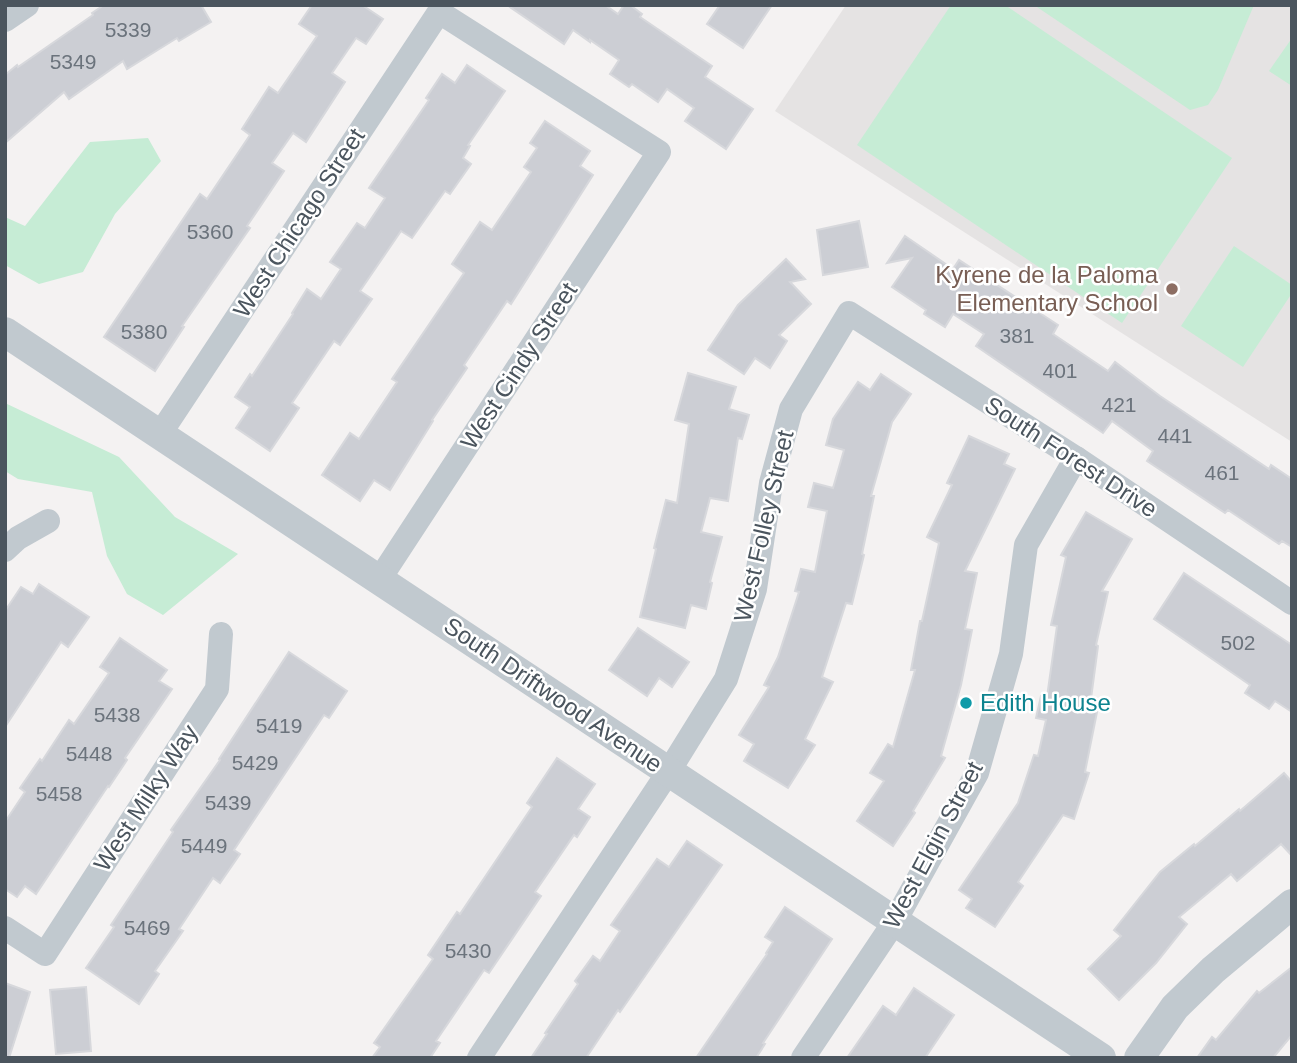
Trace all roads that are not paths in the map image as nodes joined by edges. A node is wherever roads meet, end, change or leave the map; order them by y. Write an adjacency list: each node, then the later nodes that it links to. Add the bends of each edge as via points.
1 (27, 5): 3 (street)
2 (439, 12): 6 (street, West Chicago Street); 10 (street, West Cindy Street, via 659,152)
3 (5, 20)
4 (849, 313): 7 (street, South Forest Drive); 13 (street, West Folley Street, via 791,409 771,483 755,589 726,679)
5 (5, 332): 6 (street, South Driftwood Avenue)
6 (160, 434): 10 (street, South Driftwood Avenue)
7 (1076, 458): 11 (street, South Forest Drive); 15 (street, West Elgin Street, via 1026,545 1011,654 977,773)
8 (48, 521): 9 (street)
9 (5, 550)
10 (379, 580): 13 (street, South Driftwood Avenue)
11 (1292, 603)
12 (221, 634): 16 (street, West Milky Way, via 216,690 45,954)
13 (669, 771): 15 (street, South Driftwood Avenue); 17 (street, West Folley Street)
14 (1292, 904): 20 (street, via 1175,1007)
15 (895, 921): 18 (street, West Elgin Street); 19 (street, South Driftwood Avenue)
16 (5, 928)
17 (479, 1058)
18 (803, 1058)
19 (1101, 1058)
20 (1139, 1058)

